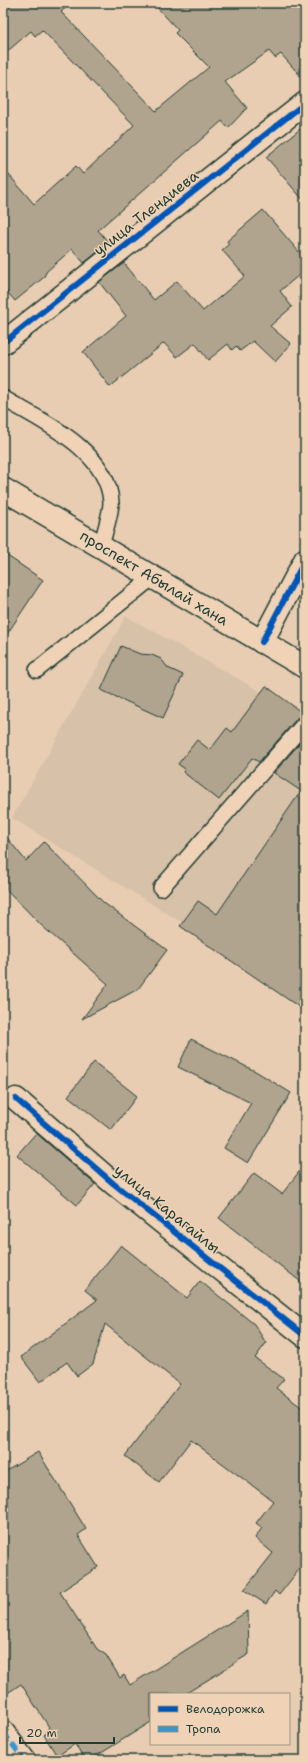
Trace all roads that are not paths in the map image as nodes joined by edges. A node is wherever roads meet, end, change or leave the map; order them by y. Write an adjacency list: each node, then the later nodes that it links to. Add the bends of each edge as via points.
1 (305, 103): 2 (street, улица Тлендиева)
2 (3, 343)
3 (3, 398): 5 (lane, via 73,441 101,469 111,503)
4 (3, 489): 5 (street, проспект Абылай хана)
5 (101, 546): 7 (street, проспект Абылай хана)
6 (305, 560): 8 (street)
7 (153, 577): 9 (street, проспект Абылай хана); 11 (lane)
8 (299, 585): 9 (street)
9 (262, 642): 10 (street, проспект Абылай хана)
10 (305, 667)
11 (37, 670)
12 (305, 723): 13 (lane)
13 (162, 888)
14 (16, 1099): 15 (street, улица Карагайлы, via 114,1184)
15 (305, 1336)
16 (3, 1732): 17 (street)
17 (24, 1760)

